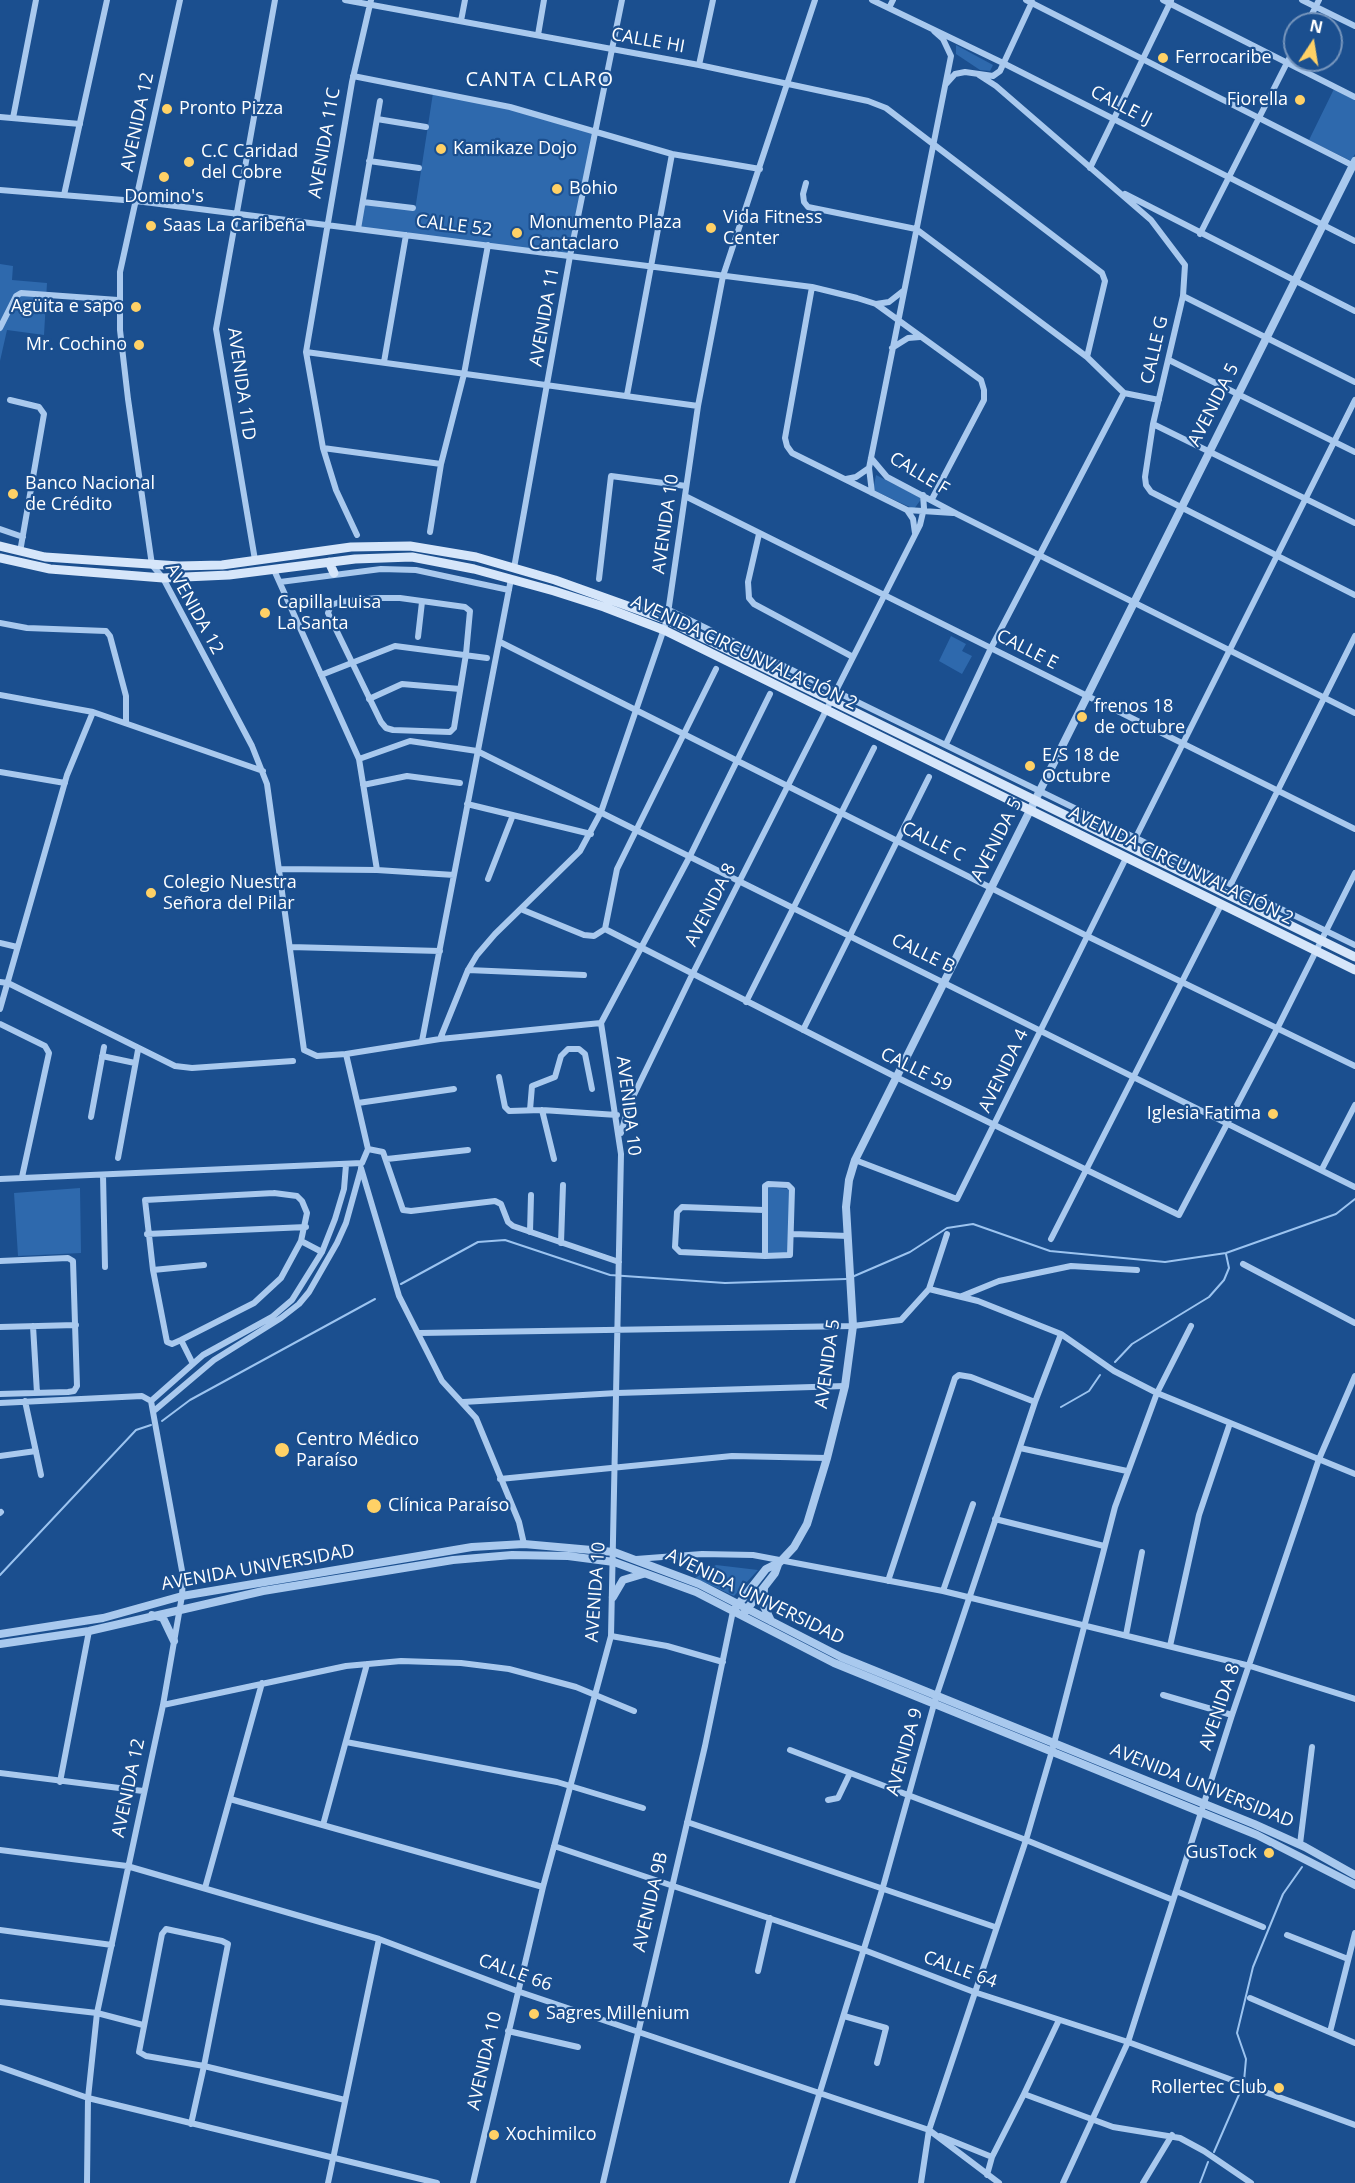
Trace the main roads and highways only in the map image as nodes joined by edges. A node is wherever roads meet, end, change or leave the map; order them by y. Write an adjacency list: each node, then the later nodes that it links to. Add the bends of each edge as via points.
1 (0, 546): 7 (main road, AVENIDA CIRCUNVALACIÓN 2, via 70,560 201,566 351,547 444,550 514,568)
2 (0, 558): 4 (main road, AVENIDA CIRCUNVALACIÓN 2, via 58,570 163,578)
3 (436, 560): 4 (main road, AVENIDA CIRCUNVALACIÓN 2, via 412,557); 5 (main road); 7 (main road, AVENIDA CIRCUNVALACIÓN 2)
4 (329, 562): 6 (main road)
5 (435, 572)
6 (334, 573)
7 (667, 620): 8 (main road, AVENIDA CIRCUNVALACIÓN 2); 8 (main road, AVENIDA CIRCUNVALACIÓN 2, via 733,647)
8 (829, 706): 10 (main road, AVENIDA CIRCUNVALACIÓN 2); 14 (main road, AVENIDA CIRCUNVALACIÓN 2)
9 (959, 750): 10 (main road)
10 (953, 760): 12 (main road, AVENIDA CIRCUNVALACIÓN 2, via 1038,796)
11 (1170, 854): 12 (main road)
12 (1165, 863): 13 (main road, AVENIDA CIRCUNVALACIÓN 2)
13 (1355, 957)
14 (1355, 970)

